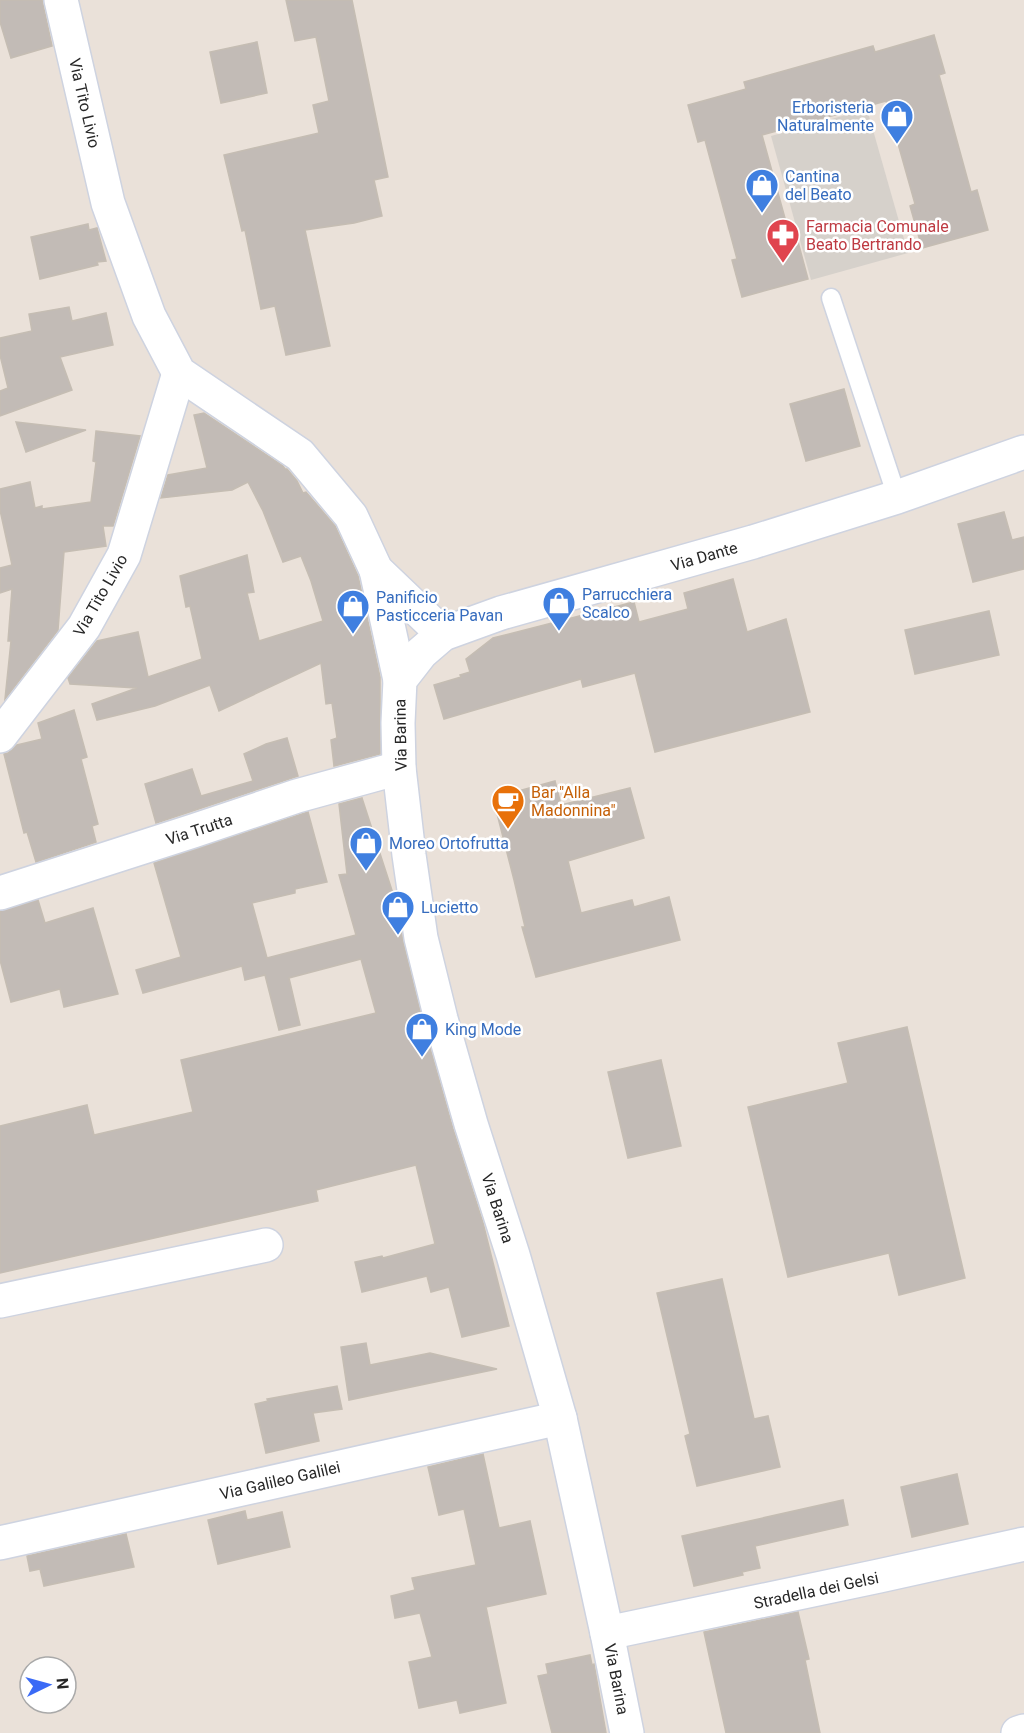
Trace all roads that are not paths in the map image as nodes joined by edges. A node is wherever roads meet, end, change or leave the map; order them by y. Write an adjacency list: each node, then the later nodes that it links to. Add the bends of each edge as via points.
1 (61, 0): 3 (street, Via Tito Livio, via 108,203 149,316)
2 (831, 298): 5 (lane)
3 (178, 373): 6 (street, Via Tito Livio, via 300,455 351,516); 9 (street, Via Tito Livio, via 124,555 84,627)
4 (1024, 452): 5 (street, Via Dante)
5 (897, 497): 7 (street, Via Dante, via 501,613)
6 (376, 570): 7 (street, Via Tito Livio); 8 (street, Via Tito Livio)
7 (442, 634): 8 (street, Via Dante)
8 (400, 680): 10 (street, Via Barina)
9 (2, 732)
10 (399, 768): 11 (street, Via Trutta, via 297,796); 14 (street, Via Barina, via 421,938 441,1019)
11 (0, 893)
12 (266, 1245): 13 (street)
13 (0, 1302)
14 (560, 1418): 15 (street, Via Galileo Galilei); 17 (street, Via Barina)
15 (0, 1543)
16 (1024, 1544): 17 (street, Stradella dei Gelsi)
17 (608, 1633): 19 (street, Via Barina)
18 (1024, 1731): 20 (street)
19 (627, 1733)
20 (1018, 1733)

